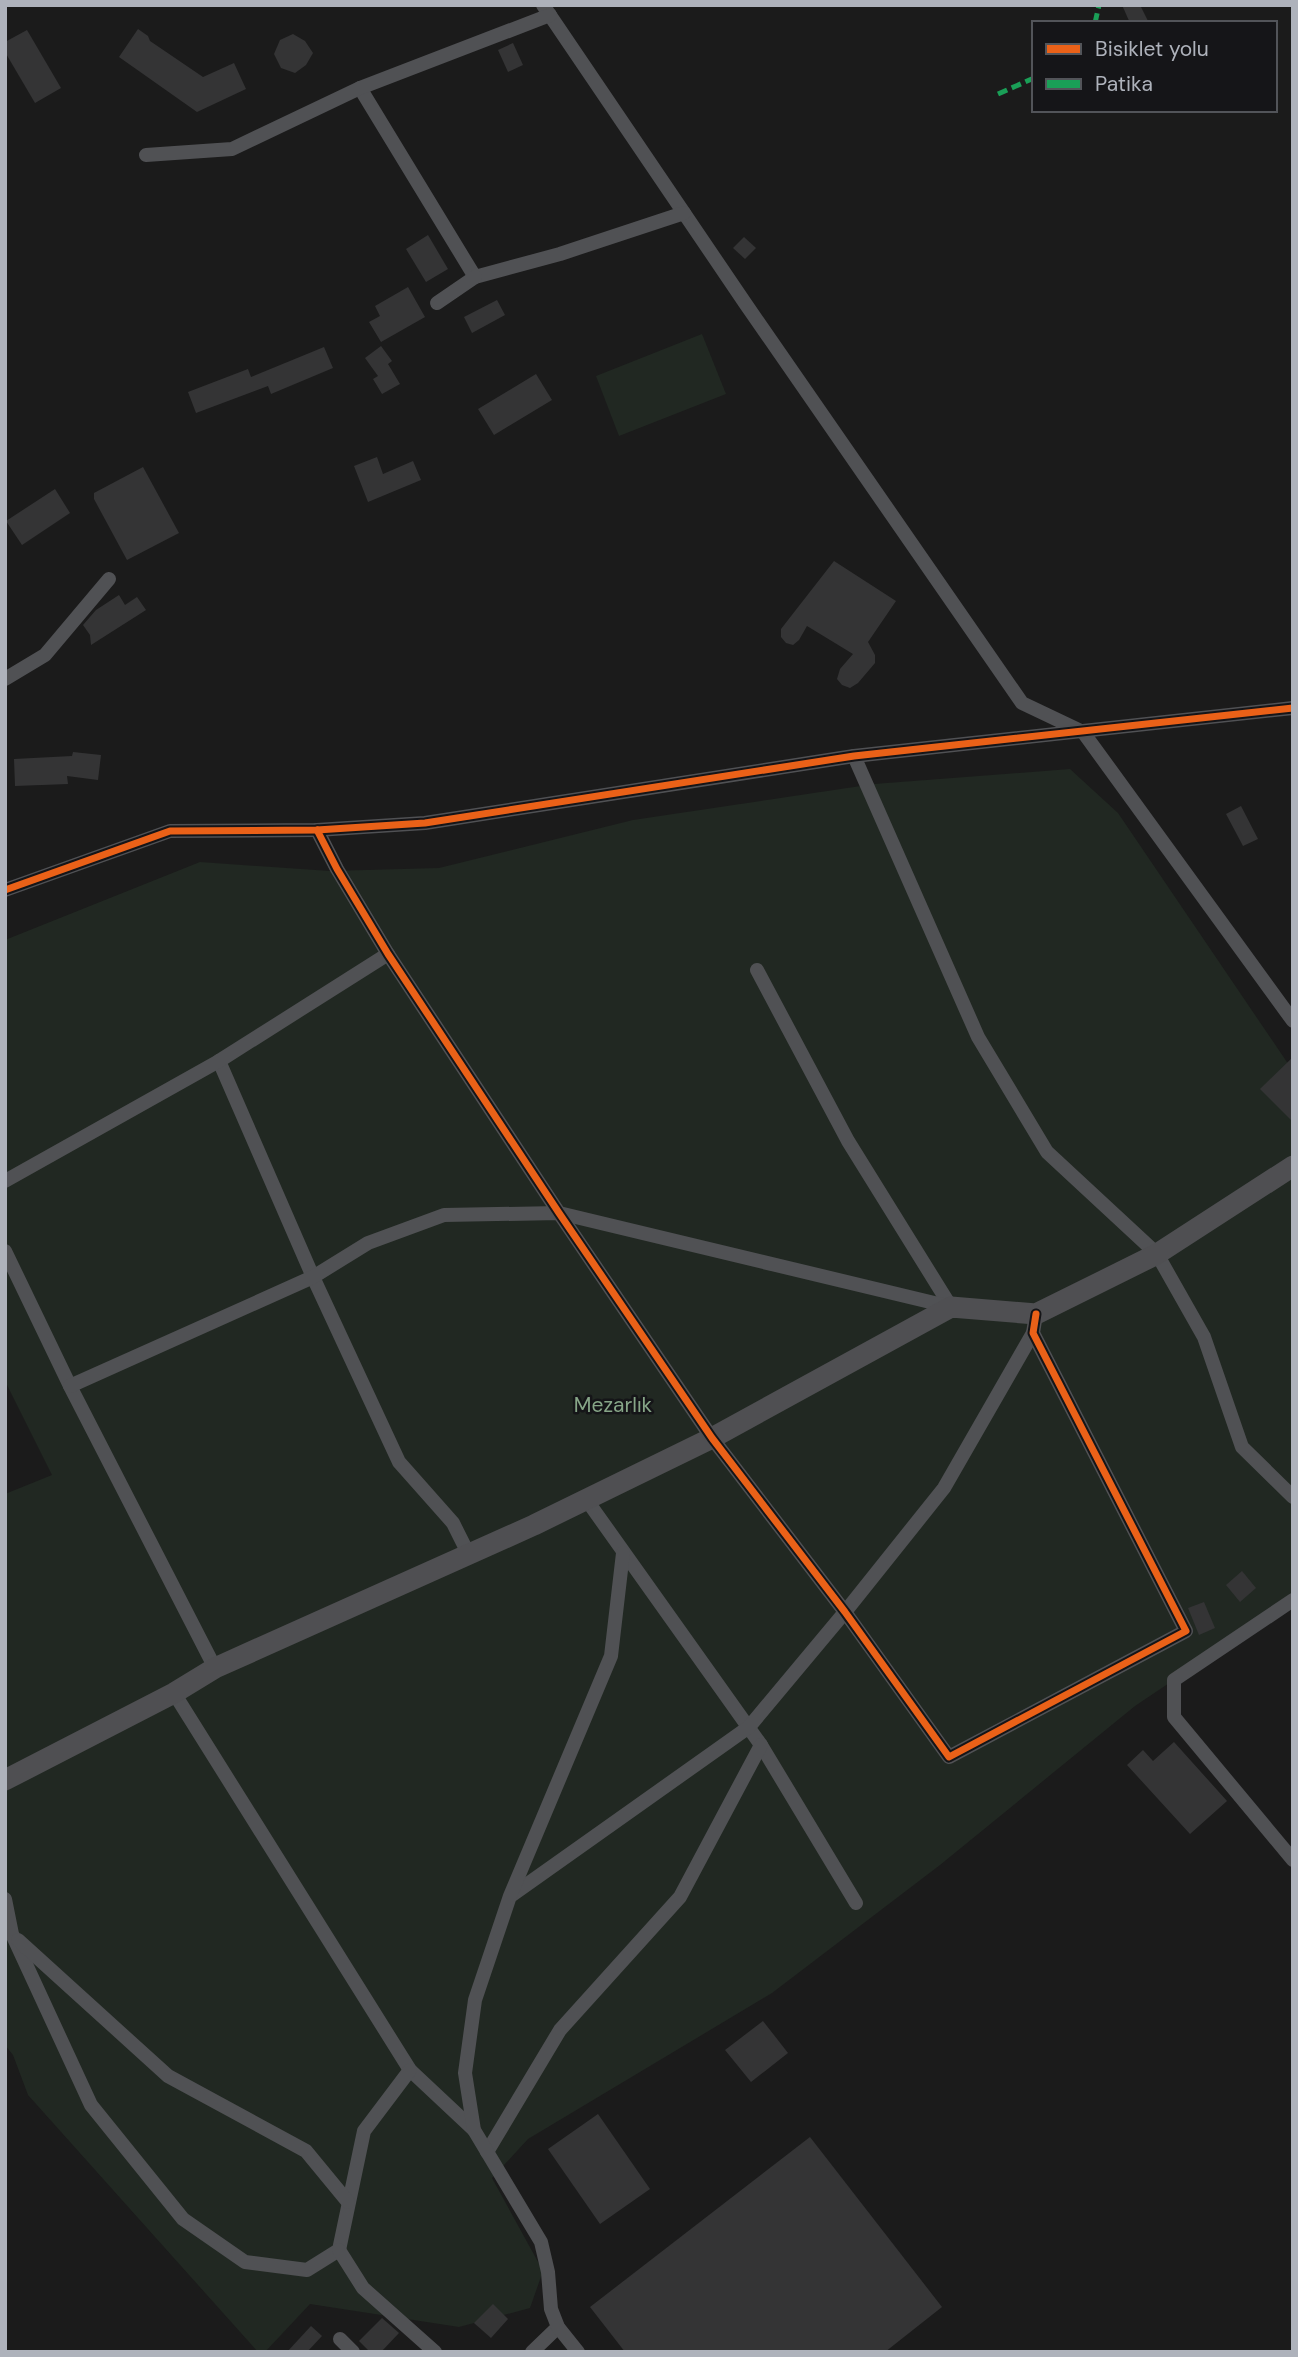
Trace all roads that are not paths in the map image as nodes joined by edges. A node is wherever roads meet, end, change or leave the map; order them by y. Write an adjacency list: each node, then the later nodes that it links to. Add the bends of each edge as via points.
1 (546, 10): 2 (street); 4 (street)
2 (359, 88): 3 (street, via 232,149); 5 (street)
3 (146, 155)
4 (684, 213): 5 (street); 10 (street, via 1021,703)
5 (475, 277): 6 (street)
6 (438, 303)
7 (109, 579): 8 (street, via 45,655)
8 (5, 679)
9 (1293, 708): 10 (street)
10 (1083, 732): 11 (street); 16 (street)
11 (854, 756): 12 (street, via 425,823); 22 (street, via 978,1037 1047,1152)
12 (317, 830): 13 (street, via 170,831); 14 (street)
13 (5, 890)
14 (388, 954): 17 (street); 20 (street)
15 (757, 970): 24 (street, via 848,1140)
16 (1293, 1021)
17 (219, 1061): 19 (street); 23 (street)
18 (1293, 1166): 22 (street)
19 (5, 1181)
20 (559, 1213): 23 (street, via 444,1215 368,1243); 24 (street); 27 (street)
21 (5, 1251): 26 (street)
22 (1157, 1254): 25 (street); 28 (street, via 1205,1337 1242,1447)
23 (313, 1277): 26 (street); 31 (street, via 399,1462 453,1523)
24 (951, 1307): 25 (street); 27 (street)
25 (1035, 1324): 33 (street, via 944,1489); 33 (street, via 1186,1631 949,1757)
26 (70, 1386): 34 (street)
27 (712, 1438): 29 (street); 33 (street)
28 (1293, 1497)
29 (586, 1499): 30 (street); 31 (street)
30 (623, 1553): 36 (street); 40 (street, via 611,1656)
31 (469, 1555): 34 (street)
32 (1293, 1600): 39 (street, via 1174,1680 1174,1717)
33 (845, 1612): 36 (street)
34 (215, 1668): 35 (street)
35 (174, 1693): 38 (street); 44 (street)
36 (749, 1727): 37 (street); 40 (street)
37 (761, 1745): 42 (street); 46 (street, via 680,1897 560,2030)
38 (5, 1780)
39 (1293, 1860)
40 (510, 1896): 45 (street, via 475,2000 465,2073)
41 (5, 1899): 43 (street)
42 (856, 1903)
43 (12, 1934): 47 (street, via 168,2076 306,2151); 48 (street, via 91,2105 184,2219 245,2262 307,2270)
44 (410, 2070): 45 (street); 47 (street, via 364,2132)
45 (474, 2130): 46 (street)
46 (487, 2152): 49 (street, via 541,2242)
47 (348, 2202): 48 (street)
48 (339, 2250): 52 (street, via 363,2288)
49 (558, 2327): 53 (street); 54 (street)
50 (340, 2340): 51 (street)
51 (353, 2352)
52 (435, 2352)
53 (532, 2352)
54 (578, 2352)

